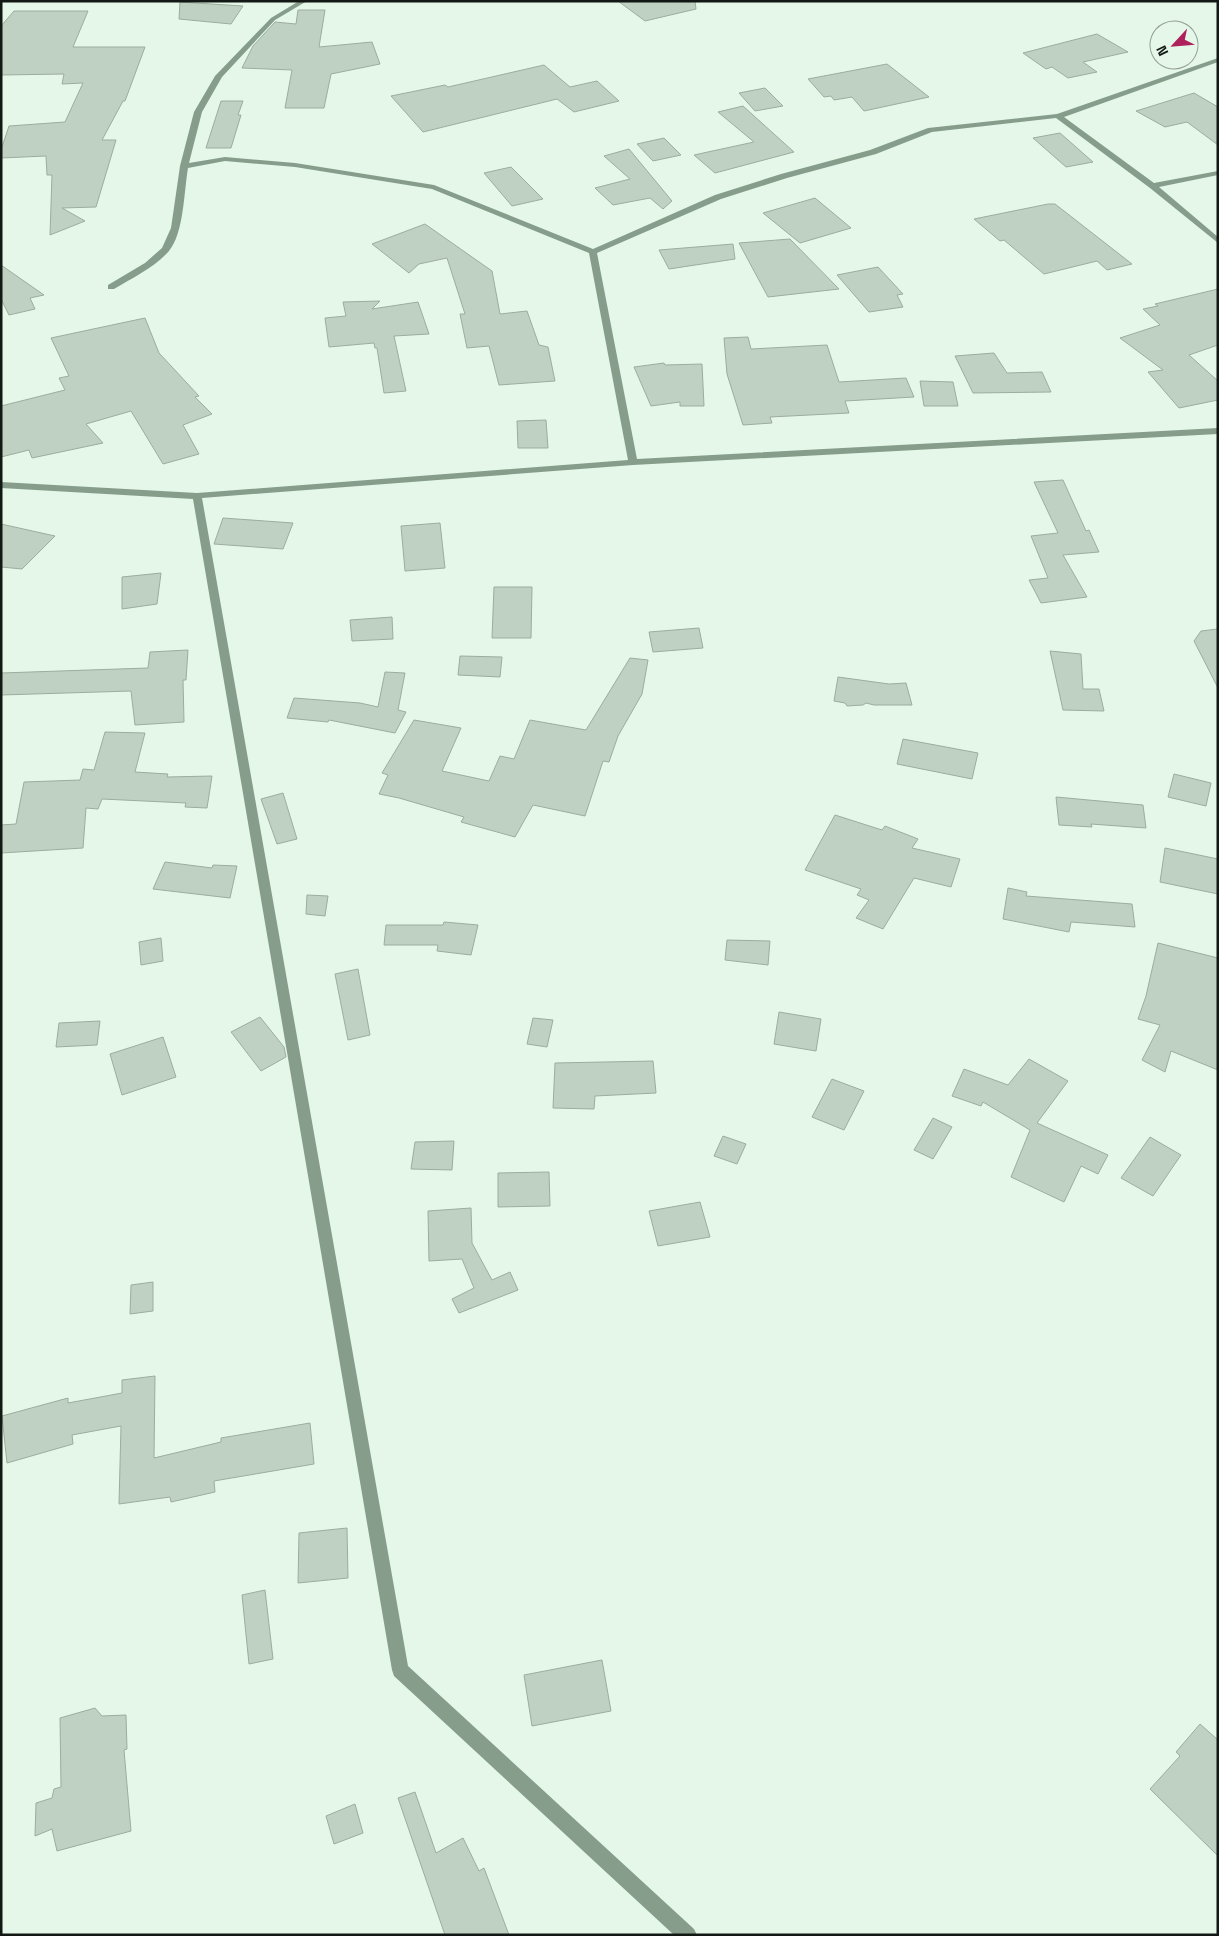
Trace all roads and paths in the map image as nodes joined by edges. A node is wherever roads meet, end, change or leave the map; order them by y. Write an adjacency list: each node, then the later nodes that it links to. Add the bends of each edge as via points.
1 (304, 1): 4 (street, via 272,19 219,76 198,112)
2 (1218, 60): 3 (street)
3 (1058, 116): 6 (street); 8 (street, via 931,130 873,152 718,197)
4 (184, 166): 8 (street, via 225,159 295,165 434,188); 9 (street, via 175,228 166,249 148,265)
5 (1218, 173): 6 (street)
6 (1152, 186): 7 (street)
7 (1218, 241)
8 (593, 252): 11 (street)
9 (111, 287)
10 (1218, 431): 11 (street)
11 (633, 462): 13 (street)
12 (1, 485): 13 (street)
13 (197, 496): 14 (street, via 400,1670)
14 (688, 1935)

